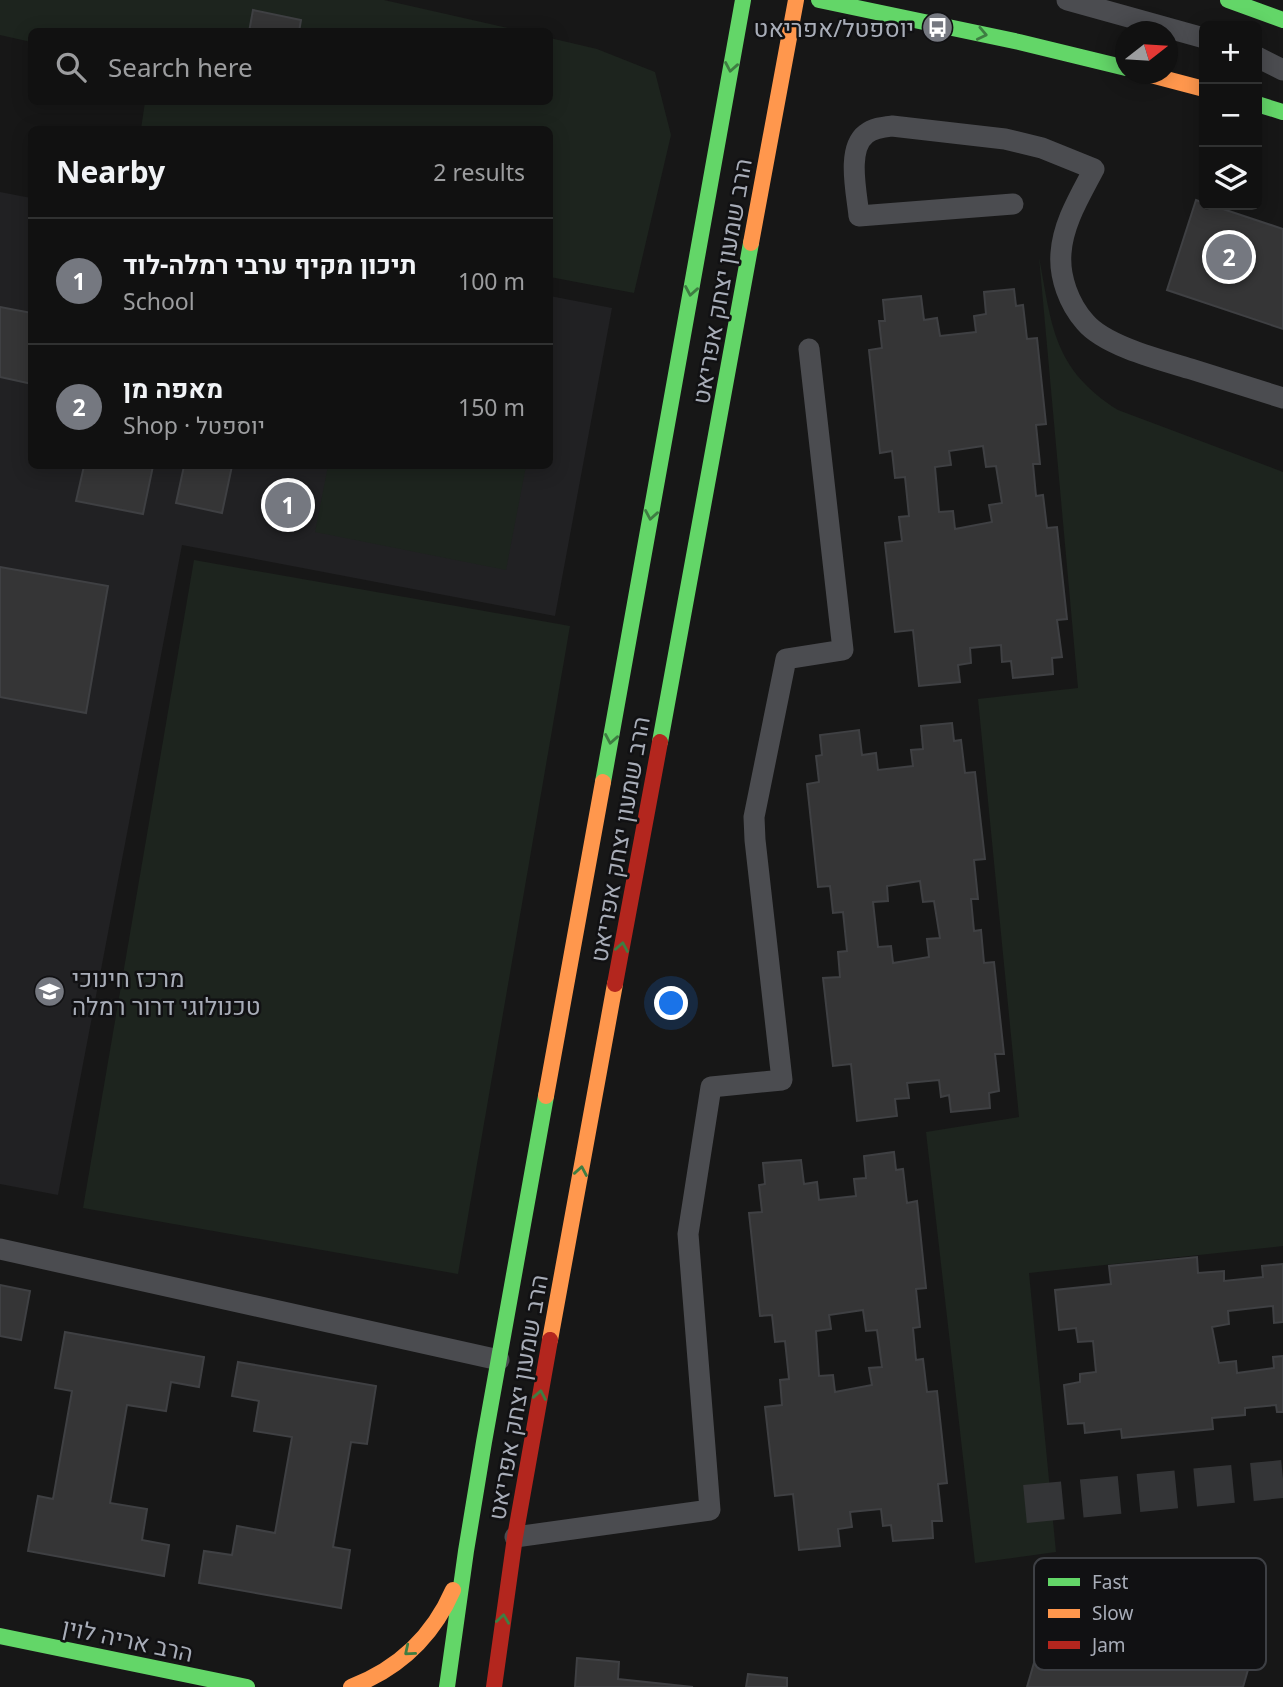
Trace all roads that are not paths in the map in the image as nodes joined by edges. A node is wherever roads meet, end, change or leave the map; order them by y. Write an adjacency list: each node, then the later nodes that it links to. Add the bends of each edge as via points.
1 (743, 0): 21 (street, הרב שמעון יצחק אפריאט, one-way to 21)
2 (796, 0): 22 (street, הרב שמעון יצחק אפריאט, one-way to 2)
3 (819, 0): 11 (street, one-way to 11)
4 (1067, 0): 7 (lane)
5 (1228, 0): 6 (street)
6 (1283, 20)
7 (1199, 37)
8 (1262, 51): 9 (lane)
9 (1283, 55)
10 (1262, 60): 12 (lane)
11 (1115, 65)
12 (1283, 70)
13 (1178, 82): 14 (street)
14 (1199, 88)
15 (1262, 106): 16 (street)
16 (1283, 112)
17 (1013, 204): 19 (lane, via 859,216 853,156 865,134 892,126 1005,139 1094,169 1072,212 1061,254 1062,280 1085,323 1130,349)
18 (809, 349): 22 (lane, via 843,650 786,659 754,817 782,1080 711,1087 688,1234 710,1510)
19 (1283, 398)
20 (0, 1249): 21 (lane)
21 (499, 1360): 23 (street, הרב שמעון יצחק אפריאט)
22 (515, 1537): 30 (street, הרב שמעון יצחק אפריאט, one-way to 22)
23 (466, 1551): 28 (street, one-way to 28, via 449,1599 424,1639 393,1665); 29 (street, הרב שמעון יצחק אפריאט)
24 (0, 1636): 25 (street, הרב אריה לוין)
25 (198, 1677): 26 (street); 27 (street, הרב אריה לוין)
26 (216, 1687)
27 (247, 1687)
28 (351, 1687)
29 (447, 1687)
30 (494, 1687)

